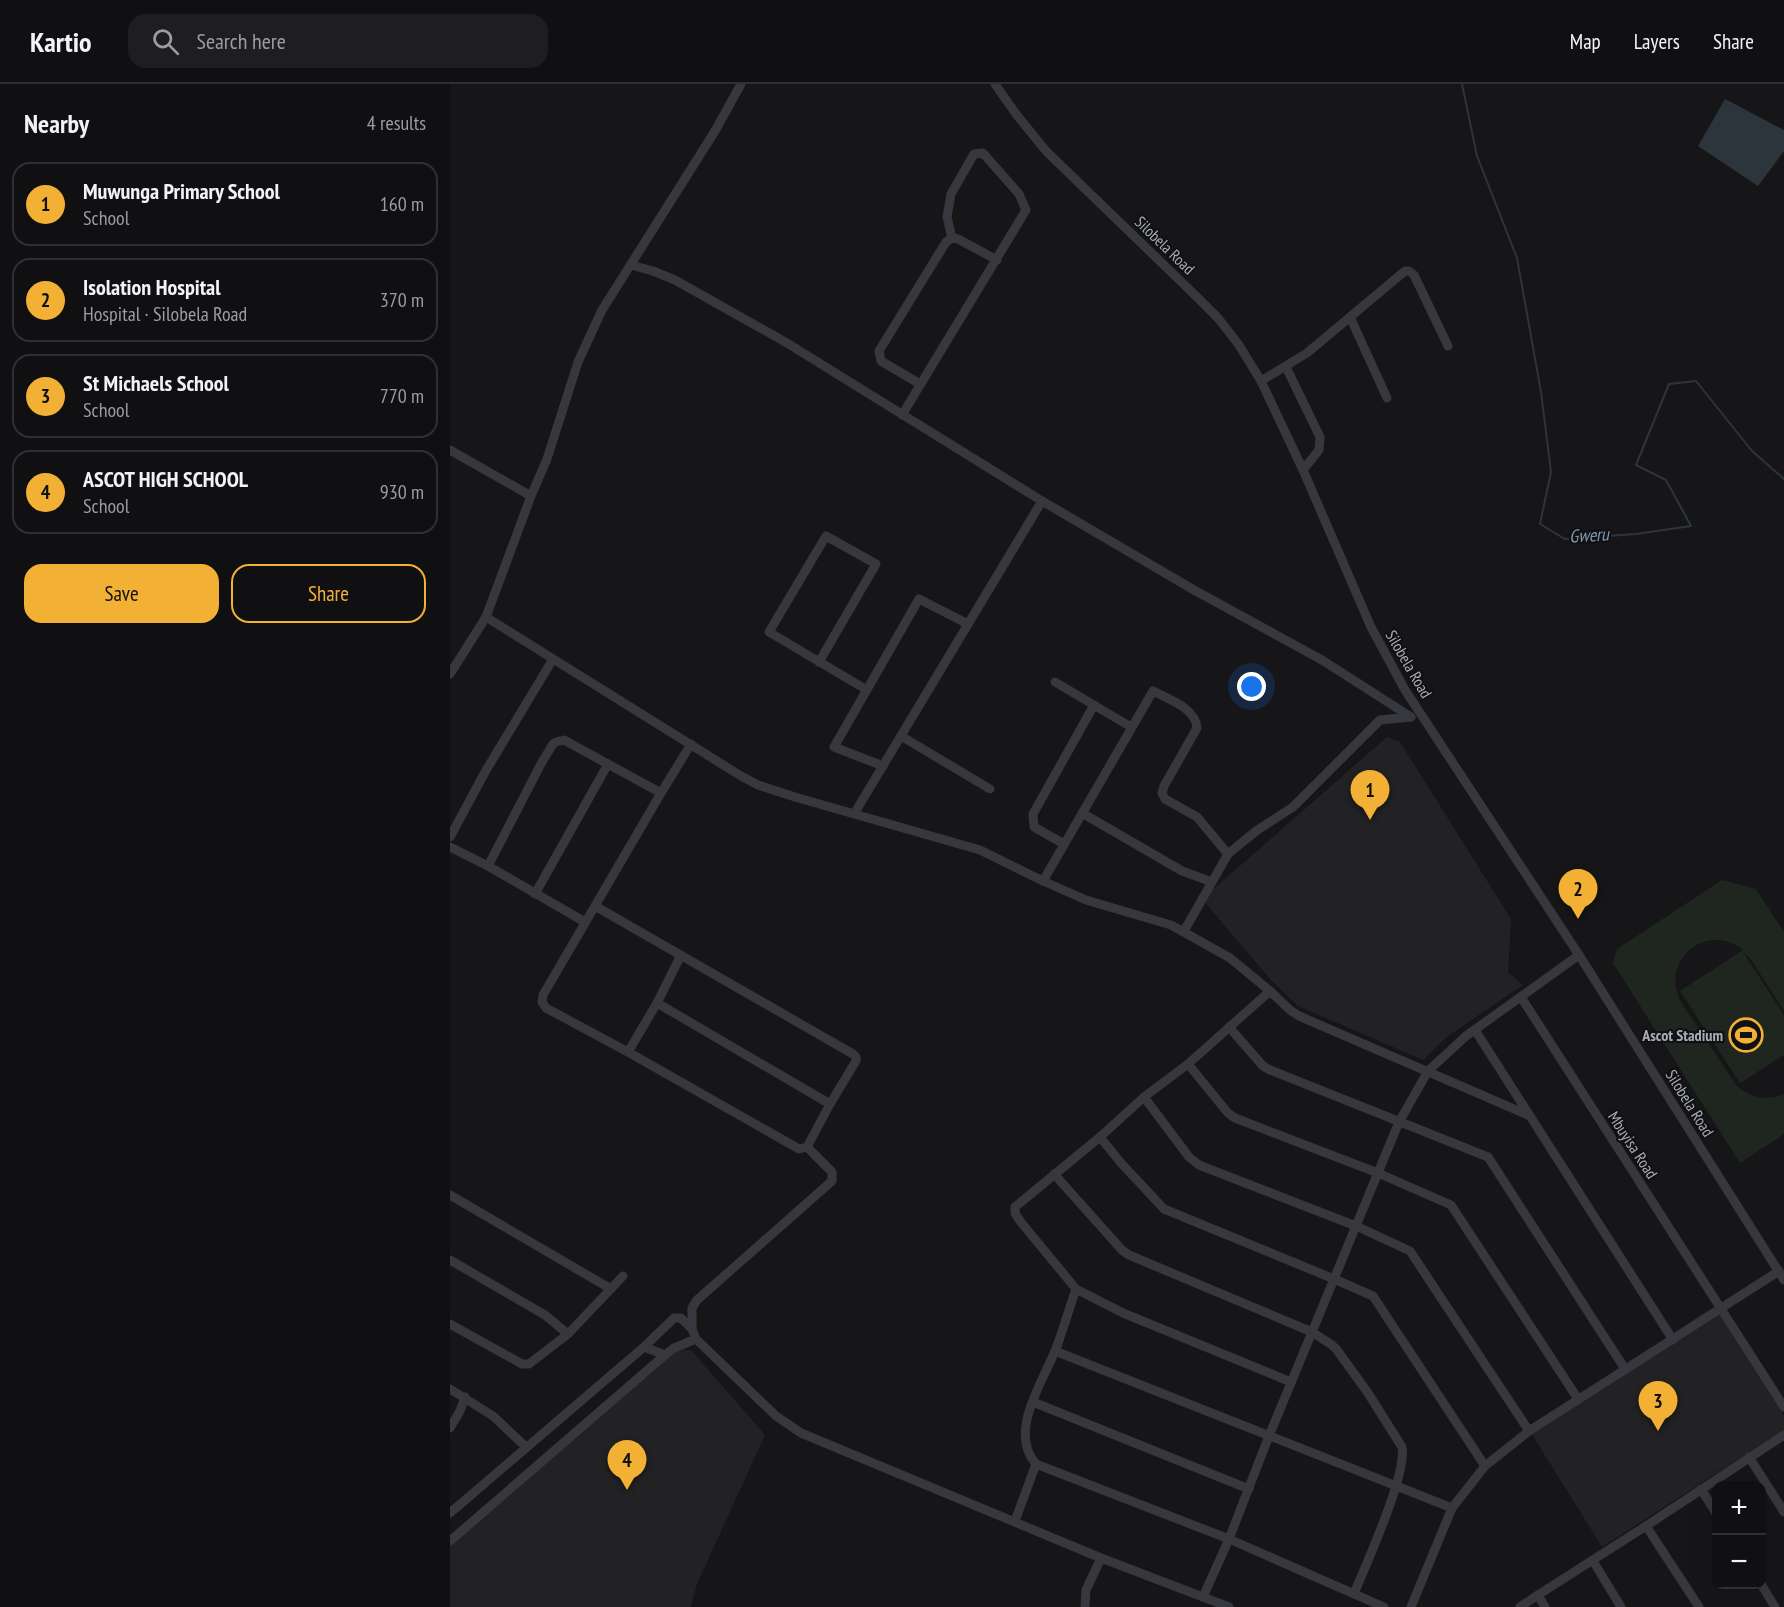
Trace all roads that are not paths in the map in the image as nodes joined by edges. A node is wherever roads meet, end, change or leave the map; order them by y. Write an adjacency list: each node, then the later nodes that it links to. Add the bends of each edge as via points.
1 (741, 84): 5 (street)
2 (995, 84): 9 (street, Silobela Road, via 1046,152 1218,318)
3 (952, 238): 4 (street); 4 (street, via 946,217 951,194 974,154 982,153 1019,194 1026,210); 10 (street, via 879,351 881,361)
4 (997, 260): 10 (street)
5 (631, 266): 12 (street, via 675,280 787,343); 15 (street, via 602,310 578,362)
6 (1350, 317): 7 (street, via 1402,272 1409,271); 8 (street); 11 (street)
7 (1448, 346)
8 (1286, 367): 9 (street); 14 (street, via 1321,442)
9 (1261, 381): 14 (street, Silobela Road)
10 (920, 384): 12 (street)
11 (1387, 398)
12 (902, 415): 16 (street)
13 (450, 450): 15 (street)
14 (1304, 470): 25 (street, Silobela Road, via 1371,627)
15 (531, 496): 17 (street)
16 (1042, 501): 18 (street); 26 (street, via 1322,660)
17 (486, 617): 19 (street); 21 (street)
18 (968, 624): 23 (street, via 919,599); 28 (street)
19 (553, 659): 29 (street); 36 (street)
20 (819, 662): 20 (street, via 769,632 826,536 876,564); 23 (street)
21 (450, 674)
22 (1055, 682): 24 (street)
23 (867, 690): 31 (street, via 834,747)
24 (1094, 705): 27 (street); 37 (street, via 1033,814 1034,827)
25 (1422, 716): 26 (street); 48 (street, Silobela Road)
26 (1411, 717): 39 (street, via 1380,720 1293,807)
27 (1131, 727): 34 (street); 39 (street, via 1153,691 1191,713 1197,728 1162,793 1165,799 1197,817)
28 (901, 736): 31 (street); 32 (street)
29 (691, 744): 33 (street); 35 (street, via 758,784)
30 (608, 764): 33 (street); 40 (street, via 564,740 556,741); 43 (street)
31 (883, 766): 35 (street)
32 (990, 789)
33 (661, 793): 44 (street)
34 (1082, 813): 37 (street); 42 (street, via 1182,871)
35 (854, 814): 41 (street, via 980,850)
36 (450, 837)
37 (1064, 844): 41 (street)
38 (450, 847): 40 (street)
39 (1228, 854): 42 (street)
40 (488, 866): 43 (street)
41 (1043, 881): 46 (street, via 1086,900)
42 (1212, 882): 46 (street)
43 (535, 894): 45 (street)
44 (595, 906): 45 (street); 47 (street)
45 (585, 922): 54 (street, via 542,1002 546,1008)
46 (1184, 931): 49 (street, via 1230,958)
47 (681, 955): 51 (street); 58 (street, via 856,1057)
48 (1579, 955): 50 (street); 68 (street, Silobela Road)
49 (1270, 991): 52 (street); 56 (street, via 1299,1016)
50 (1521, 997): 53 (street); 73 (street, Mbuyisa Road)
51 (657, 1003): 54 (street); 58 (street)
52 (1229, 1027): 55 (street); 60 (street, via 1266,1068)
53 (1475, 1030): 56 (street); 59 (street)
54 (628, 1052): 62 (street, via 799,1149)
55 (1188, 1064): 57 (street); 64 (street, via 1235,1118)
56 (1428, 1071): 59 (street); 60 (street)
57 (1143, 1097): 61 (street); 66 (street, via 1199,1165)
58 (830, 1104): 62 (street)
59 (1528, 1115): 79 (street)
60 (1400, 1122): 64 (street); 83 (street, via 1490,1159)
61 (1100, 1137): 63 (street); 70 (street, via 1164,1209)
62 (807, 1148): 75 (street, via 832,1172 832,1181 697,1300 692,1308)
63 (1054, 1173): 72 (street, via 1015,1212); 76 (street, via 1129,1255)
64 (1378, 1173): 66 (street); 87 (street, via 1451,1205)
65 (450, 1195): 71 (street)
66 (1356, 1226): 70 (street); 91 (street, via 1412,1253)
67 (450, 1260): 77 (street, via 545,1315)
68 (1781, 1275): 73 (street)
69 (624, 1276): 71 (street)
70 (1334, 1279): 76 (street); 97 (street, via 1373,1296)
71 (611, 1289): 77 (street)
72 (1076, 1289): 81 (street); 84 (street, via 1123,1313)
73 (1721, 1308): 79 (street); 89 (street, Mbuyisa Road)
74 (450, 1324): 77 (street, via 522,1364 529,1364)
75 (692, 1329): 78 (street); 80 (street, via 681,1318 674,1318)
76 (1312, 1332): 84 (street); 98 (street, via 1337,1350 1402,1447)
77 (568, 1334)
78 (696, 1339): 82 (street); 105 (street, via 776,1416 801,1433)
79 (1673, 1340): 83 (street)
80 (644, 1347): 82 (street); 94 (street)
81 (1055, 1351): 88 (street); 93 (street)
82 (665, 1355): 108 (street)
83 (1625, 1369): 87 (street)
84 (1291, 1382): 93 (street)
85 (450, 1389): 86 (street)
86 (465, 1398): 90 (street); 94 (street, via 493,1416)
87 (1578, 1399): 91 (street)
88 (1033, 1402): 96 (street, via 1025,1440 1028,1455); 100 (street)
89 (1784, 1407)
90 (450, 1428)
91 (1528, 1431): 97 (street)
92 (1784, 1435): 95 (street)
93 (1269, 1436): 98 (street); 100 (street)
94 (526, 1447): 104 (street)
95 (1749, 1457): 99 (street); 103 (street)
96 (1036, 1464): 105 (street); 107 (street)
97 (1485, 1466): 102 (street)
98 (1397, 1485): 102 (street); 112 (street)
99 (1701, 1489): 101 (street); 106 (street)
100 (1249, 1490): 107 (street)
101 (1712, 1507)
102 (1452, 1508): 118 (street)
103 (1784, 1512)
104 (450, 1513)
105 (1015, 1521): 109 (street)
106 (1646, 1526): 110 (street); 122 (street)
107 (1228, 1539): 112 (street); 114 (street)
108 (450, 1541)
109 (1101, 1558): 114 (street); 115 (street, via 1086,1590)
110 (1593, 1561): 113 (street); 121 (street)
111 (1764, 1589): 123 (street)
112 (1354, 1594): 117 (street)
113 (1538, 1595): 119 (street); 120 (street)
114 (1203, 1597): 116 (street)
115 (1085, 1607)
116 (1229, 1607)
117 (1384, 1607)
118 (1411, 1607)
119 (1520, 1607)
120 (1545, 1607)
121 (1621, 1607)
122 (1699, 1607)
123 (1775, 1607)

